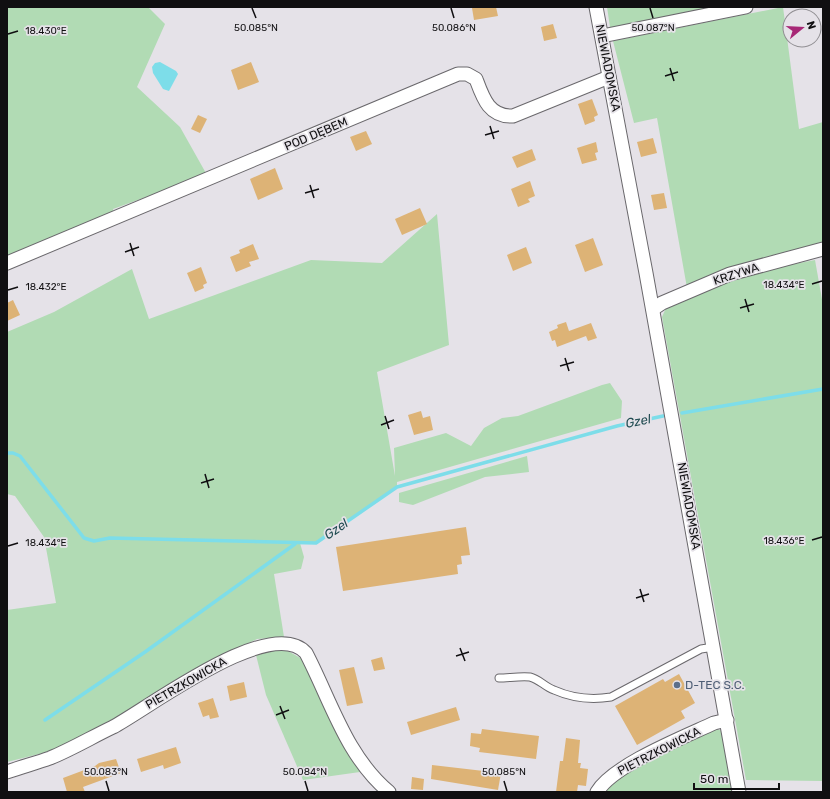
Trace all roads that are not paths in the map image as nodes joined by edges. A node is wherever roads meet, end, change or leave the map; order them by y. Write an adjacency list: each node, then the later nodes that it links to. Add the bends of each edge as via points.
1 (596, 7): 3 (street, NIEWIADOMSKA)
2 (746, 7): 3 (street)
3 (602, 36): 4 (street, NIEWIADOMSKA)
4 (609, 76): 6 (street, POD DĘBEM, via 513,116 501,116 493,111 476,78 458,74); 7 (street, NIEWIADOMSKA)
5 (823, 249): 7 (street, KRZYWA, via 730,274)
6 (7, 263)
7 (653, 309): 8 (street, NIEWIADOMSKA)
8 (714, 647): 9 (lane, via 701,650 612,697 571,696 553,690 530,677); 10 (street, NIEWIADOMSKA)
9 (499, 678)
10 (727, 720): 13 (street, PIETRZKOWICKA, via 714,722 623,767 605,781); 14 (street, NIEWIADOMSKA)
11 (7, 772): 12 (street, PIETRZKOWICKA, via 50,758 108,729 215,664 279,643 300,646 306,653 346,738 373,779)
12 (389, 792)
13 (597, 792)
14 (740, 792)

